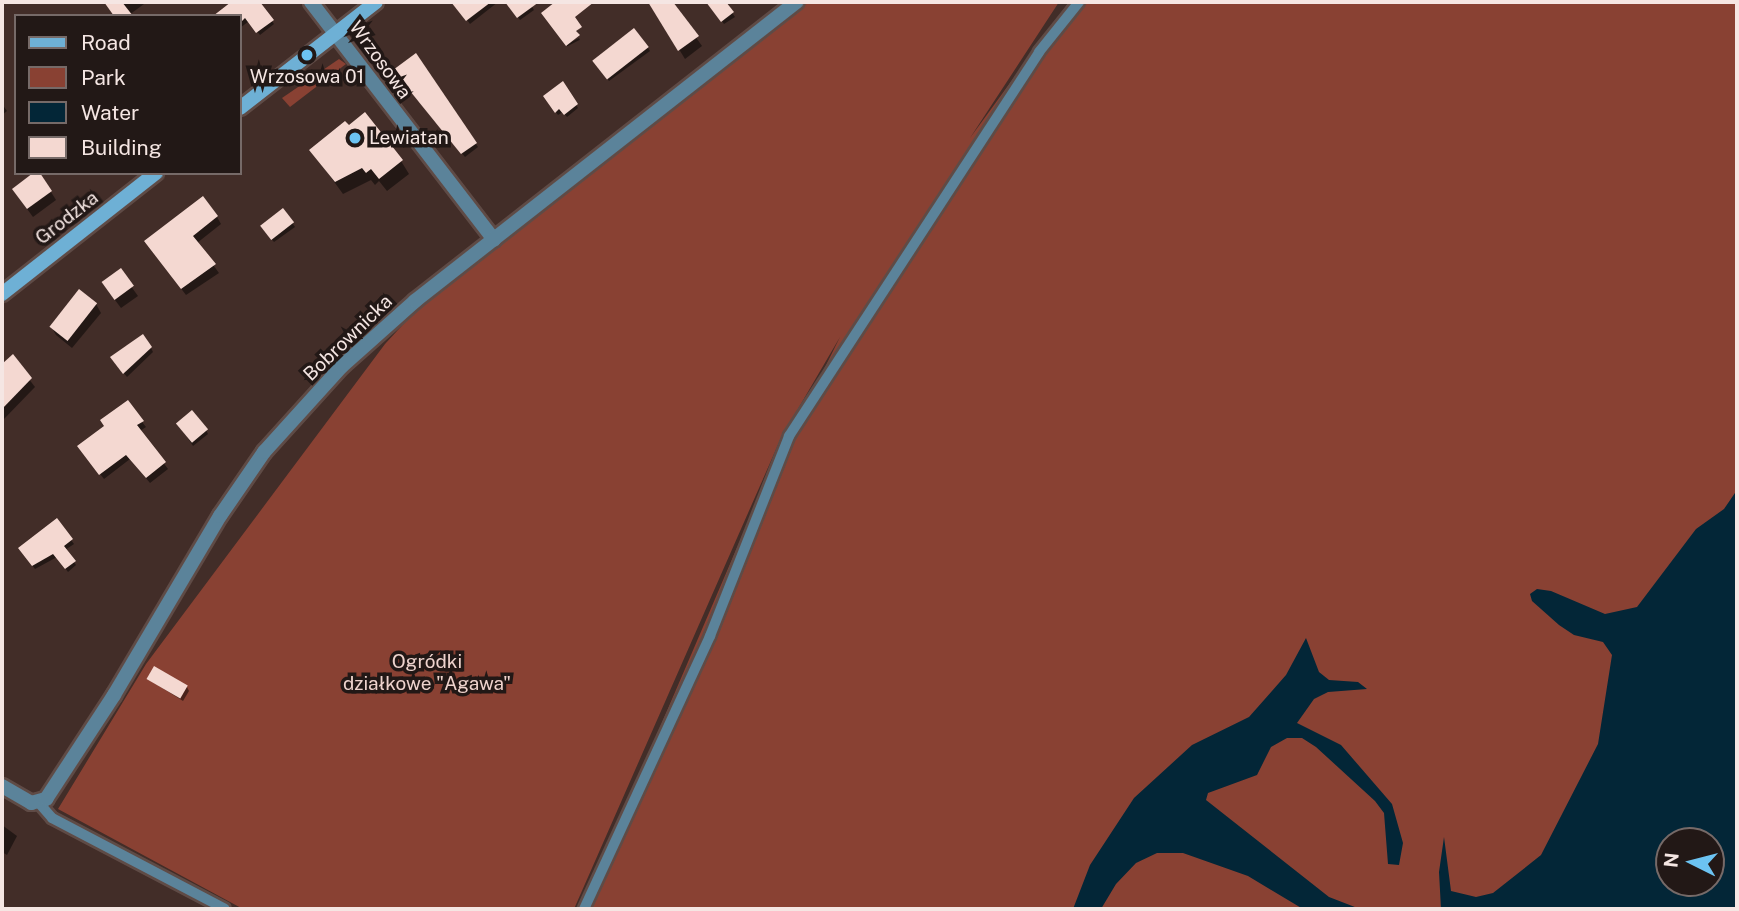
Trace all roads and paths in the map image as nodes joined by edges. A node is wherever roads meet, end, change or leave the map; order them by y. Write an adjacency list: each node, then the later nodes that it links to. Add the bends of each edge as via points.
1 (311, 2): 5 (street, Wrzosowa)
2 (376, 2): 5 (street)
3 (797, 2): 8 (street, Bobrownicka)
4 (1079, 2): 13 (lane, via 1039,52 789,436 710,636)
5 (336, 33): 6 (street); 8 (street, Wrzosowa)
6 (242, 106)
7 (153, 175): 9 (street, Grodzka)
8 (494, 240): 11 (street, Bobrownicka, via 365,345 264,452 192,561 114,695 51,792)
9 (2, 294)
10 (2, 786): 11 (street)
11 (39, 803): 12 (lane, via 52,818)
12 (225, 909)
13 (584, 909)

